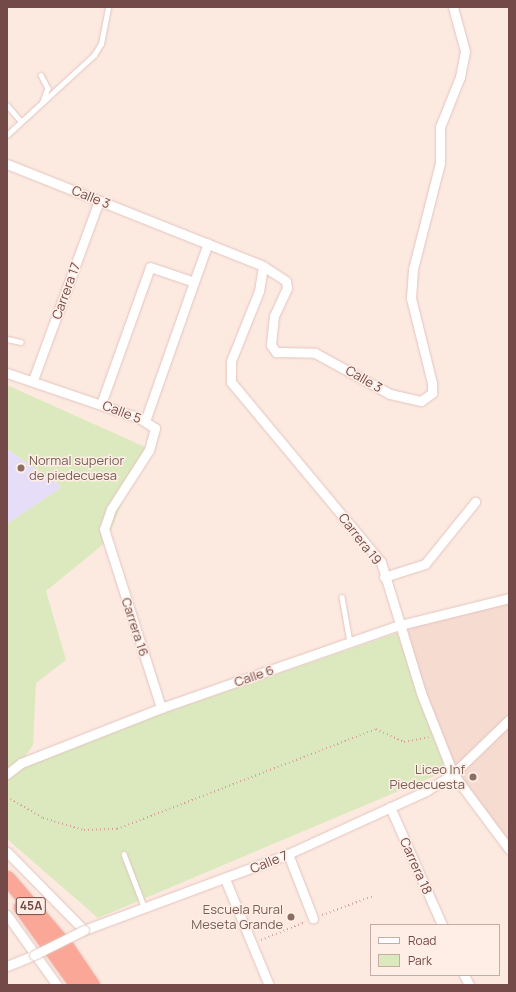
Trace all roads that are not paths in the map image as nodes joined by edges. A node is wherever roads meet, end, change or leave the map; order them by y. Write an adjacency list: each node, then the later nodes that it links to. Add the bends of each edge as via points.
1 (108, 7): 4 (lane, via 101,44 94,55)
2 (453, 7): 11 (street, Calle 3, via 465,51 460,77 440,127 440,163 413,269 411,298 432,393 421,401 390,394 315,352 276,352 271,345 274,316 288,288 286,281)
3 (40, 75): 4 (lane, via 48,88)
4 (42, 103): 6 (lane)
5 (7, 105): 6 (lane)
6 (21, 121): 7 (lane)
7 (7, 135)
8 (8, 165): 9 (street, Calle 3)
9 (100, 201): 10 (street, Calle 3); 16 (street, Carrera 17)
10 (208, 243): 11 (street, Calle 3); 12 (street)
11 (263, 266): 21 (street, Carrera 19, via 259,291 231,361 231,382 381,562)
12 (194, 282): 17 (street, via 150,267); 18 (street)
13 (7, 339): 14 (lane)
14 (21, 342)
15 (7, 373): 16 (street, Calle 5)
16 (34, 380): 17 (street, Calle 5)
17 (101, 404): 18 (street, Calle 5)
18 (145, 421): 20 (street, Calle 5, via 155,428 154,439 106,519 104,529)
19 (475, 502): 21 (street, via 424,564)
20 (109, 545): 26 (street, Carrera 16)
21 (384, 577): 24 (street, Carrera 19)
22 (342, 597): 25 (lane)
23 (509, 598): 24 (street, Calle 6)
24 (400, 625): 25 (street, Calle 6); 29 (street, Carrera 19)
25 (350, 642): 26 (street, Calle 6)
26 (161, 708): 28 (street, Calle 6, via 21,763)
27 (509, 720): 29 (street, Calle 7)
28 (7, 774)
29 (453, 774): 30 (street, Calle 7); 31 (street, Carrera 19)
30 (390, 807): 34 (street, Calle 7); 41 (street, Carrera 18)
31 (509, 849)
32 (7, 852): 42 (street)
33 (124, 854): 38 (lane)
34 (288, 854): 36 (street, Calle 7); 40 (street)
35 (7, 878): 48 (highway, 45A, via 67,948)
36 (225, 879): 38 (street, Calle 7); 49 (street)
37 (7, 892): 47 (highway, 45A)
38 (145, 909): 42 (street, Calle 7)
39 (7, 916): 43 (street)
40 (313, 918)
41 (442, 924)
42 (84, 930): 43 (street, Calle 7, bridge)
43 (34, 955): 44 (street, Calle 7); 46 (street)
44 (7, 966)
45 (464, 976): 50 (street)
46 (57, 985)
47 (77, 985)
48 (92, 985)
49 (269, 985)
50 (469, 985)

